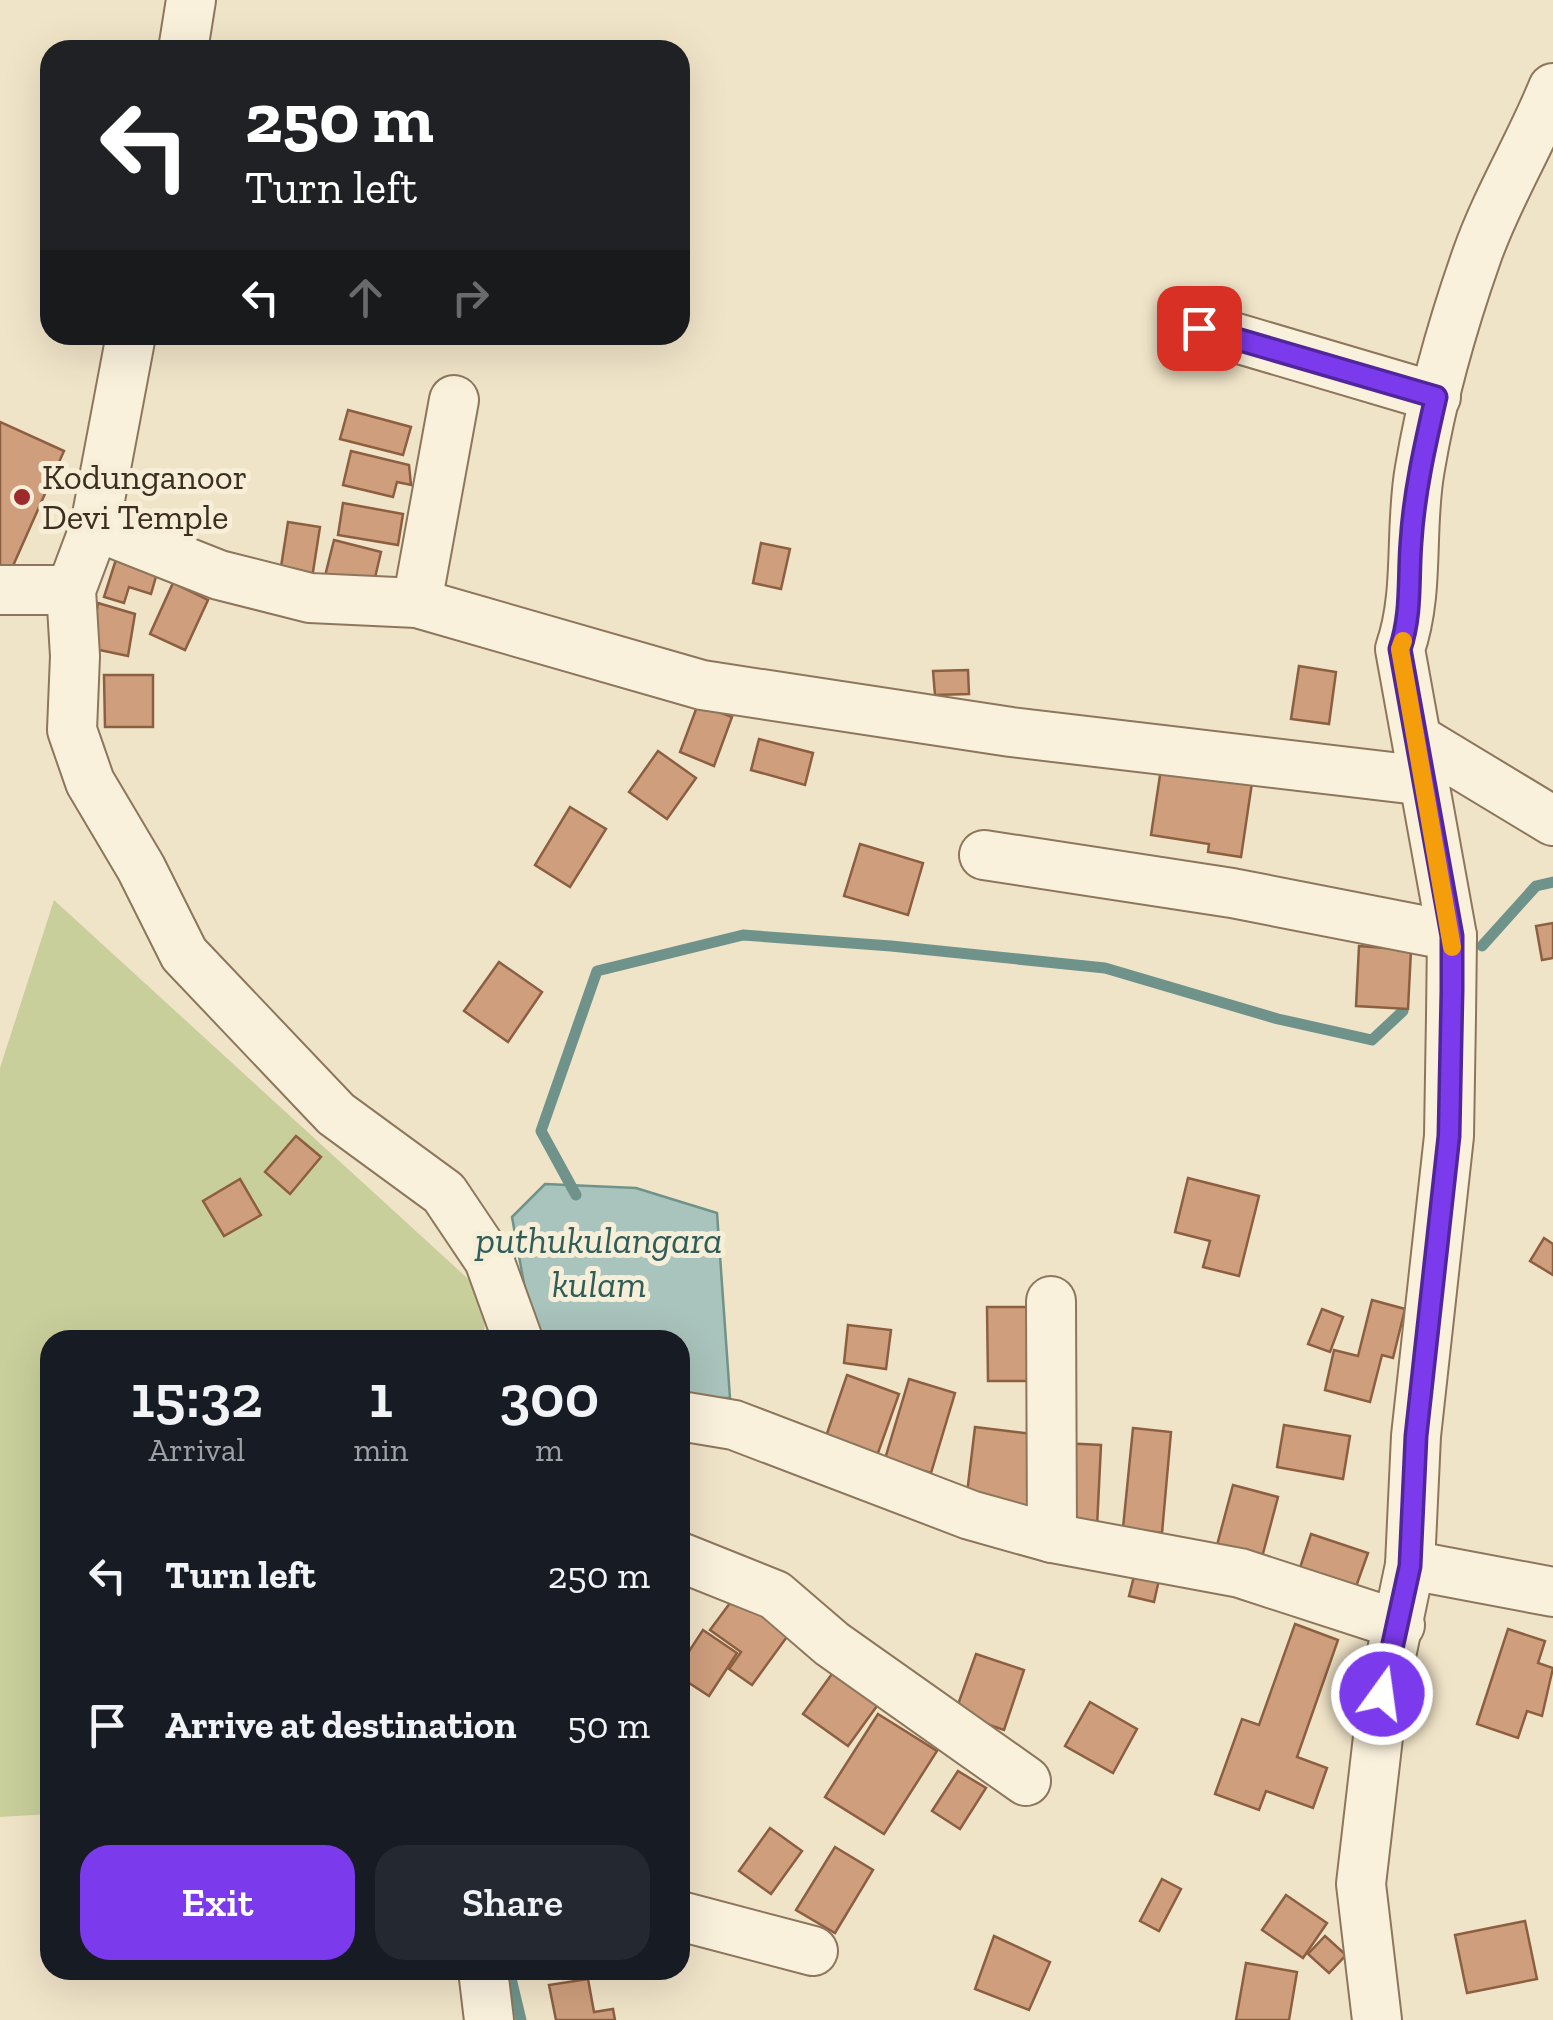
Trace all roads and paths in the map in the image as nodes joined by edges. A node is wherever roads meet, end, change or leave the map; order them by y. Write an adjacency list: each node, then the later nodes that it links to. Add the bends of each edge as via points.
1 (191, 0): 2 (street)
2 (185, 40)
3 (1553, 88): 6 (street, via 1477,253)
4 (1199, 328): 6 (street)
5 (129, 345): 8 (street)
6 (1436, 397): 12 (street, via 1411,541 1410,621 1400,649)
7 (454, 400): 11 (street)
8 (95, 526): 10 (street); 11 (street, via 218,575 310,598)
9 (0, 590): 10 (street)
10 (71, 590): 17 (street, via 72,730 90,782 184,954 336,1114 444,1193 489,1260)
11 (417, 603): 12 (street, via 702,685 1011,732)
12 (1423, 761): 13 (street); 15 (street)
13 (1553, 821)
14 (984, 855): 15 (street)
15 (1452, 936): 21 (street, via 1449,1136 1418,1417)
16 (1051, 1302): 19 (street)
17 (514, 1330)
18 (690, 1418): 19 (street, via 734,1425 970,1515)
19 (1052, 1538): 23 (street, via 1240,1573)
20 (690, 1562): 24 (street, via 775,1595 832,1644)
21 (1410, 1566): 22 (street); 23 (street)
22 (1553, 1592)
23 (1400, 1625): 29 (street, via 1382,1694 1362,1884)
24 (1026, 1781)
25 (690, 1919): 26 (street)
26 (813, 1951)
27 (484, 1980): 28 (street)
28 (490, 2020)
29 (1376, 2020)

